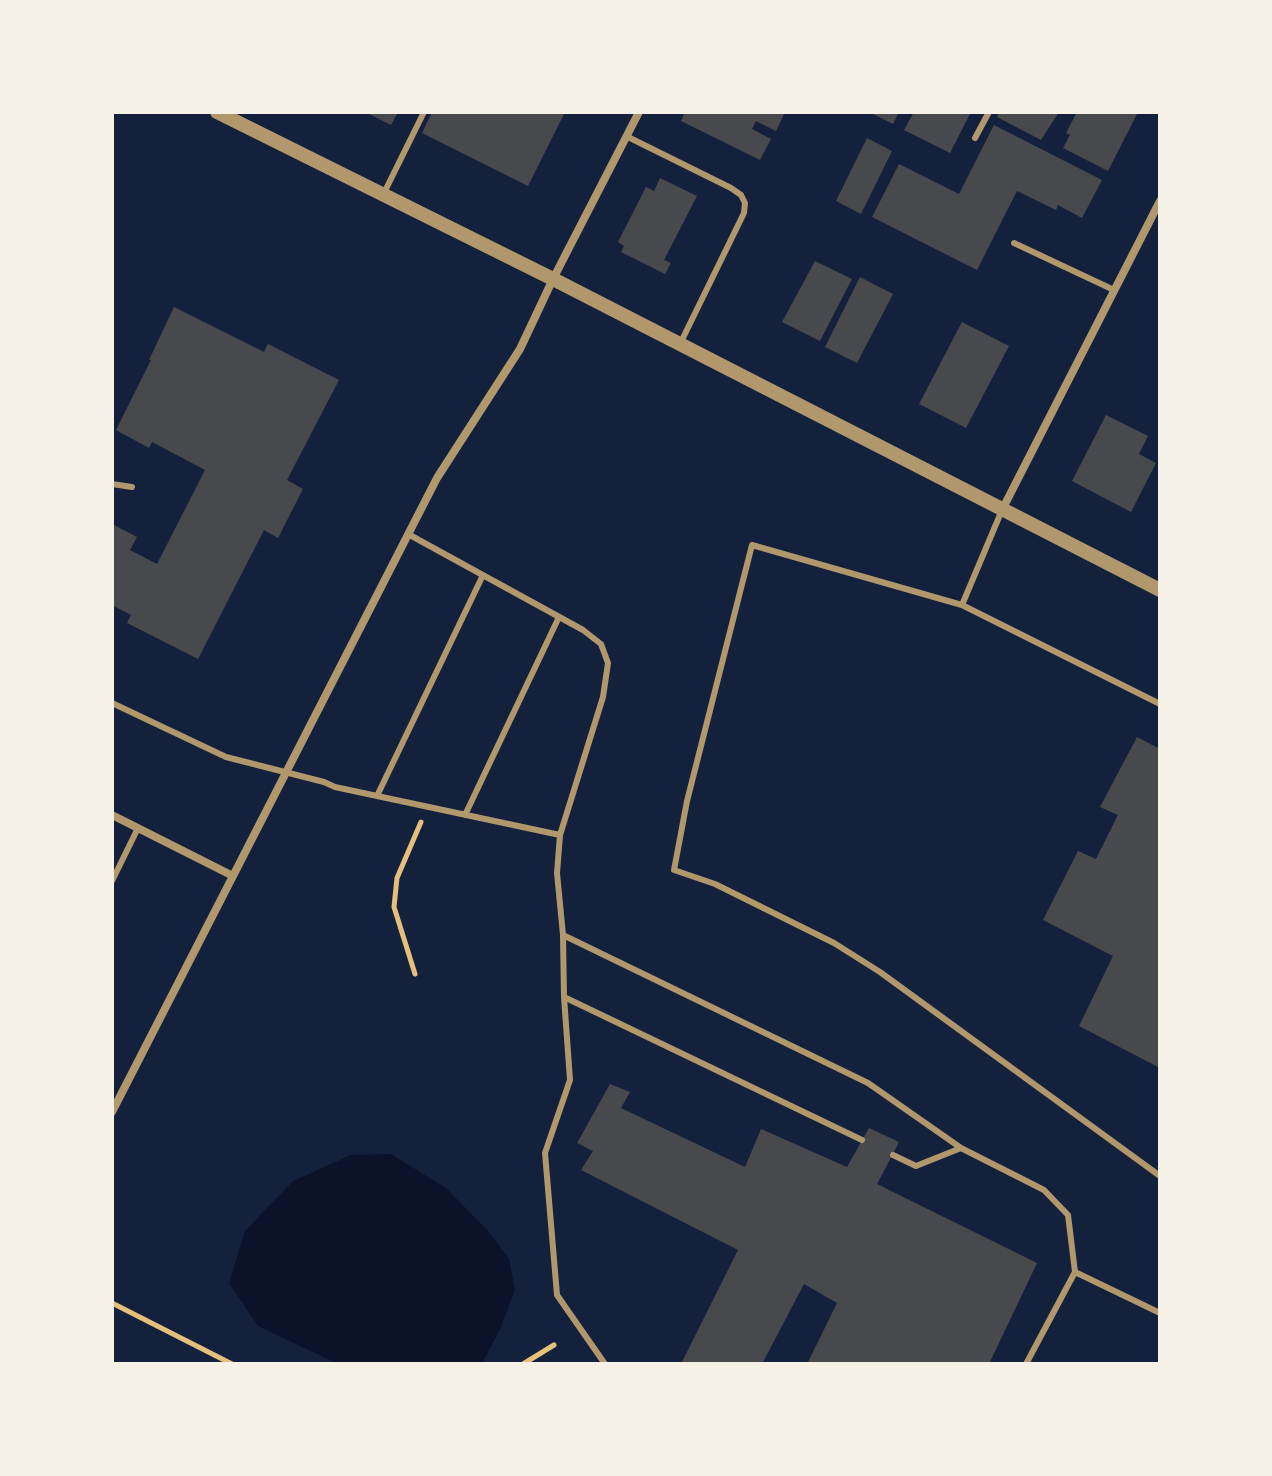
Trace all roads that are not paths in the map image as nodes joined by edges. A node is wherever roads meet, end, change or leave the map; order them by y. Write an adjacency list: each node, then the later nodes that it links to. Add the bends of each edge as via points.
1 (217, 112): 7 (street)
2 (424, 112): 7 (lane)
3 (639, 112): 5 (street)
4 (989, 112): 6 (lane)
5 (626, 136): 10 (street); 12 (lane, via 731,188 745,203)
6 (975, 138)
7 (383, 195): 10 (street)
8 (1160, 201): 11 (street)
9 (1014, 243): 11 (lane)
10 (553, 279): 12 (street); 16 (street, via 520,349 437,478)
11 (1114, 290): 15 (street)
12 (680, 344): 15 (street)
13 (112, 484): 14 (lane)
14 (132, 487)
15 (1002, 510): 18 (street); 19 (lane)
16 (408, 534): 17 (lane); 23 (street)
17 (483, 575): 20 (lane); 24 (lane)
18 (1160, 590)
19 (962, 605): 22 (lane); 37 (lane, via 752,545 674,870 715,884 834,943)
20 (559, 617): 26 (lane); 28 (lane, via 601,644 608,663 603,697)
21 (112, 703): 23 (lane, via 226,757)
22 (1160, 704)
23 (286, 773): 24 (lane); 29 (street)
24 (377, 796): 26 (lane)
25 (112, 815): 27 (street)
26 (465, 815): 28 (lane)
27 (138, 828): 29 (street); 30 (lane)
28 (560, 835): 31 (lane, via 557,873)
29 (233, 876): 33 (street)
30 (112, 881)
31 (563, 935): 32 (lane); 35 (lane, via 868,1083)
32 (564, 997): 34 (lane); 40 (lane, via 570,1080 545,1153 557,1295)
33 (112, 1112)
34 (862, 1140)
35 (961, 1148): 36 (lane, via 916,1166); 38 (lane, via 1044,1190 1068,1215)
36 (893, 1155)
37 (1160, 1176)
38 (1075, 1272): 39 (lane); 41 (lane)
39 (1160, 1313)
40 (605, 1364)
41 (1026, 1364)

